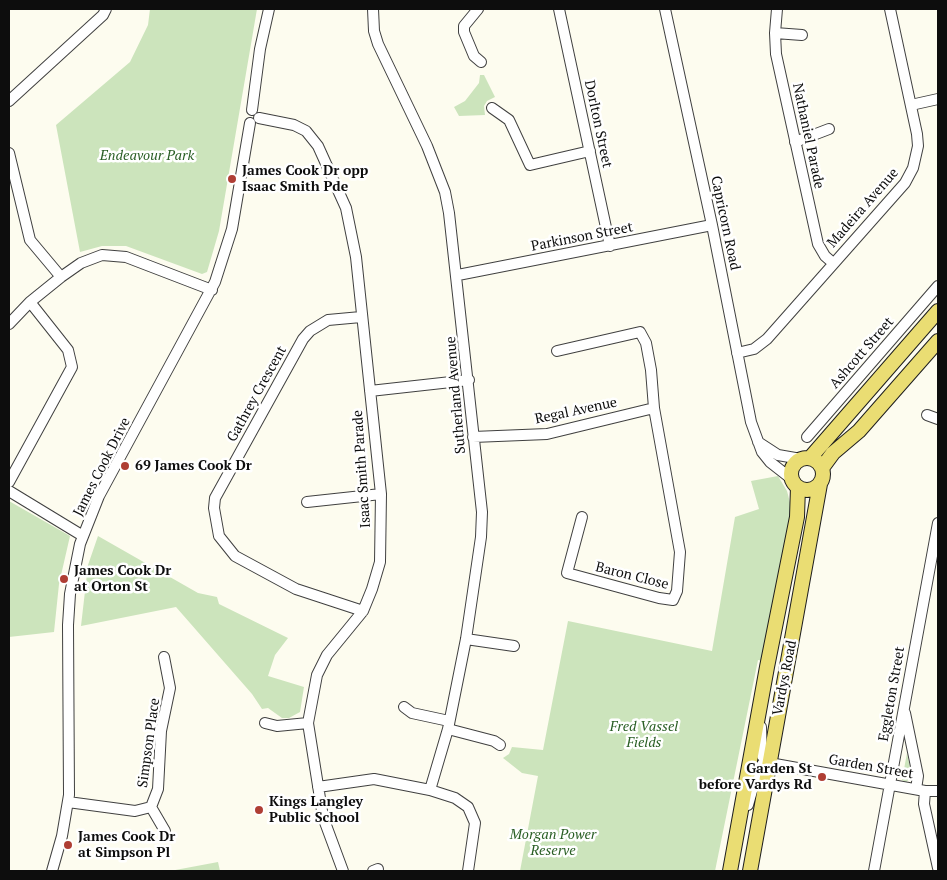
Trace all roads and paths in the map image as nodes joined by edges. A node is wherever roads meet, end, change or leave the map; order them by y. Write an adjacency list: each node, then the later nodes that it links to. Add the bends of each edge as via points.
1 (106, 9): 13 (street)
2 (269, 9): 16 (street, via 260,49 252,110 257,112)
3 (373, 9): 24 (street, Sutherland Avenue, via 378,44 428,146 444,192)
4 (478, 9): 11 (street, via 464,26 464,32 474,56)
5 (559, 9): 19 (street, Dorlton Street)
6 (665, 9): 21 (street, Capricorn Road)
7 (777, 9): 9 (street, Nathaniel Parade)
8 (890, 9): 14 (street, Madeira Avenue)
9 (774, 33): 10 (street); 18 (street, Nathaniel Parade)
10 (802, 35)
11 (481, 62)
12 (938, 99): 14 (street)
13 (9, 101)
14 (911, 104): 23 (street, Madeira Avenue, via 918,146 913,168 905,183)
15 (492, 108): 19 (street, via 509,120 530,165)
16 (254, 121): 27 (street, James Cook Drive, via 232,230); 30 (street, Isaac Smith Parade, via 294,125 306,131 318,146 350,219)
17 (829, 129): 18 (street)
18 (795, 142): 23 (street, Nathaniel Parade, via 818,244)
19 (590, 151): 22 (street, Dorlton Street)
20 (9, 153): 25 (street, via 30,240)
21 (712, 225): 22 (street, Parkinson Street); 34 (street, Capricorn Road)
22 (610, 246): 24 (street, Parkinson Street)
23 (833, 263): 34 (street, Madeira Avenue, via 767,339 754,349)
24 (458, 275): 35 (street, Sutherland Avenue)
25 (61, 277): 27 (street, via 81,263 102,255 126,257); 28 (street)
26 (938, 286): 41 (street, Ashcott Street)
27 (212, 290): 53 (street, James Cook Drive, via 99,496)
28 (30, 302): 31 (street); 45 (street, via 68,350 72,367)
29 (938, 312): 43 (main road)
30 (361, 317): 36 (street, Isaac Smith Parade); 54 (street, Gathrey Crescent, via 328,320 310,331 215,498 214,508 219,536 235,556 296,589)
31 (9, 324)
32 (938, 341): 44 (main road)
33 (557, 351): 37 (street, via 640,332 646,343 651,370)
34 (737, 353): 42 (street, Capricorn Road)
35 (469, 380): 36 (street); 40 (street, Sutherland Avenue)
36 (370, 392): 49 (street, Isaac Smith Parade)
37 (654, 408): 40 (street, Regal Avenue, via 547,434); 51 (street, Baron Close, via 680,552 677,591 673,600 567,573)
38 (927, 415): 39 (street)
39 (938, 419)
40 (473, 437): 55 (street, Sutherland Avenue, via 482,512)
41 (807, 437)
42 (758, 442): 43 (street, via 778,455); 46 (street, Capricorn Road, via 770,462)
43 (806, 459): 44 (main road, via 817,462); 46 (main road, via 794,466)
44 (822, 468): 47 (main road)
45 (9, 482)
46 (795, 484): 47 (main road, via 807,490); 58 (main road, Vardys Road, via 797,517)
47 (820, 484): 65 (main road, Vardys Road)
48 (9, 491): 53 (street)
49 (381, 494): 50 (street); 54 (street, Isaac Smith Parade, via 380,562)
50 (307, 502)
51 (582, 517)
52 (938, 523): 60 (street, Eggleton Street)
53 (83, 536): 71 (street, James Cook Drive, via 71,587 68,625)
54 (363, 611): 62 (street, Isaac Smith Parade, via 322,664 314,684)
55 (466, 639): 56 (street); 63 (street, Sutherland Avenue)
56 (514, 646)
57 (164, 658): 72 (street, Simpson Place, via 170,688 161,731 158,790)
58 (760, 703): 65 (street, via 761,752); 74 (main road, Vardys Road)
59 (404, 707): 63 (street, via 412,713)
60 (904, 707): 66 (street, Eggleton Street); 69 (street)
61 (265, 723): 62 (street, via 277,726)
62 (308, 723): 67 (street, Isaac Smith Parade)
63 (448, 725): 64 (street); 68 (street, Sutherland Avenue)
64 (500, 744)
65 (769, 762): 66 (street, Garden Street); 74 (street, via 763,762 758,770 744,825); 80 (main road, Vardys Road)
66 (890, 784): 69 (street, Garden Street); 81 (street, Eggleton Street)
67 (318, 787): 68 (street, via 374,779); 77 (street, Isaac Smith Parade, via 323,817)
68 (430, 790): 78 (street, via 455,798 472,812 476,828)
69 (921, 790): 70 (street, Garden Street); 75 (street)
70 (938, 791)
71 (68, 802): 72 (street, Simpson Place, via 135,811); 76 (street, James Cook Drive)
72 (151, 807): 73 (street)
73 (165, 831)
74 (736, 839): 79 (main road, Vardys Road)
75 (938, 868)
76 (52, 871)
77 (343, 871)
78 (468, 871)
79 (730, 871)
80 (750, 871)
81 (874, 871)

